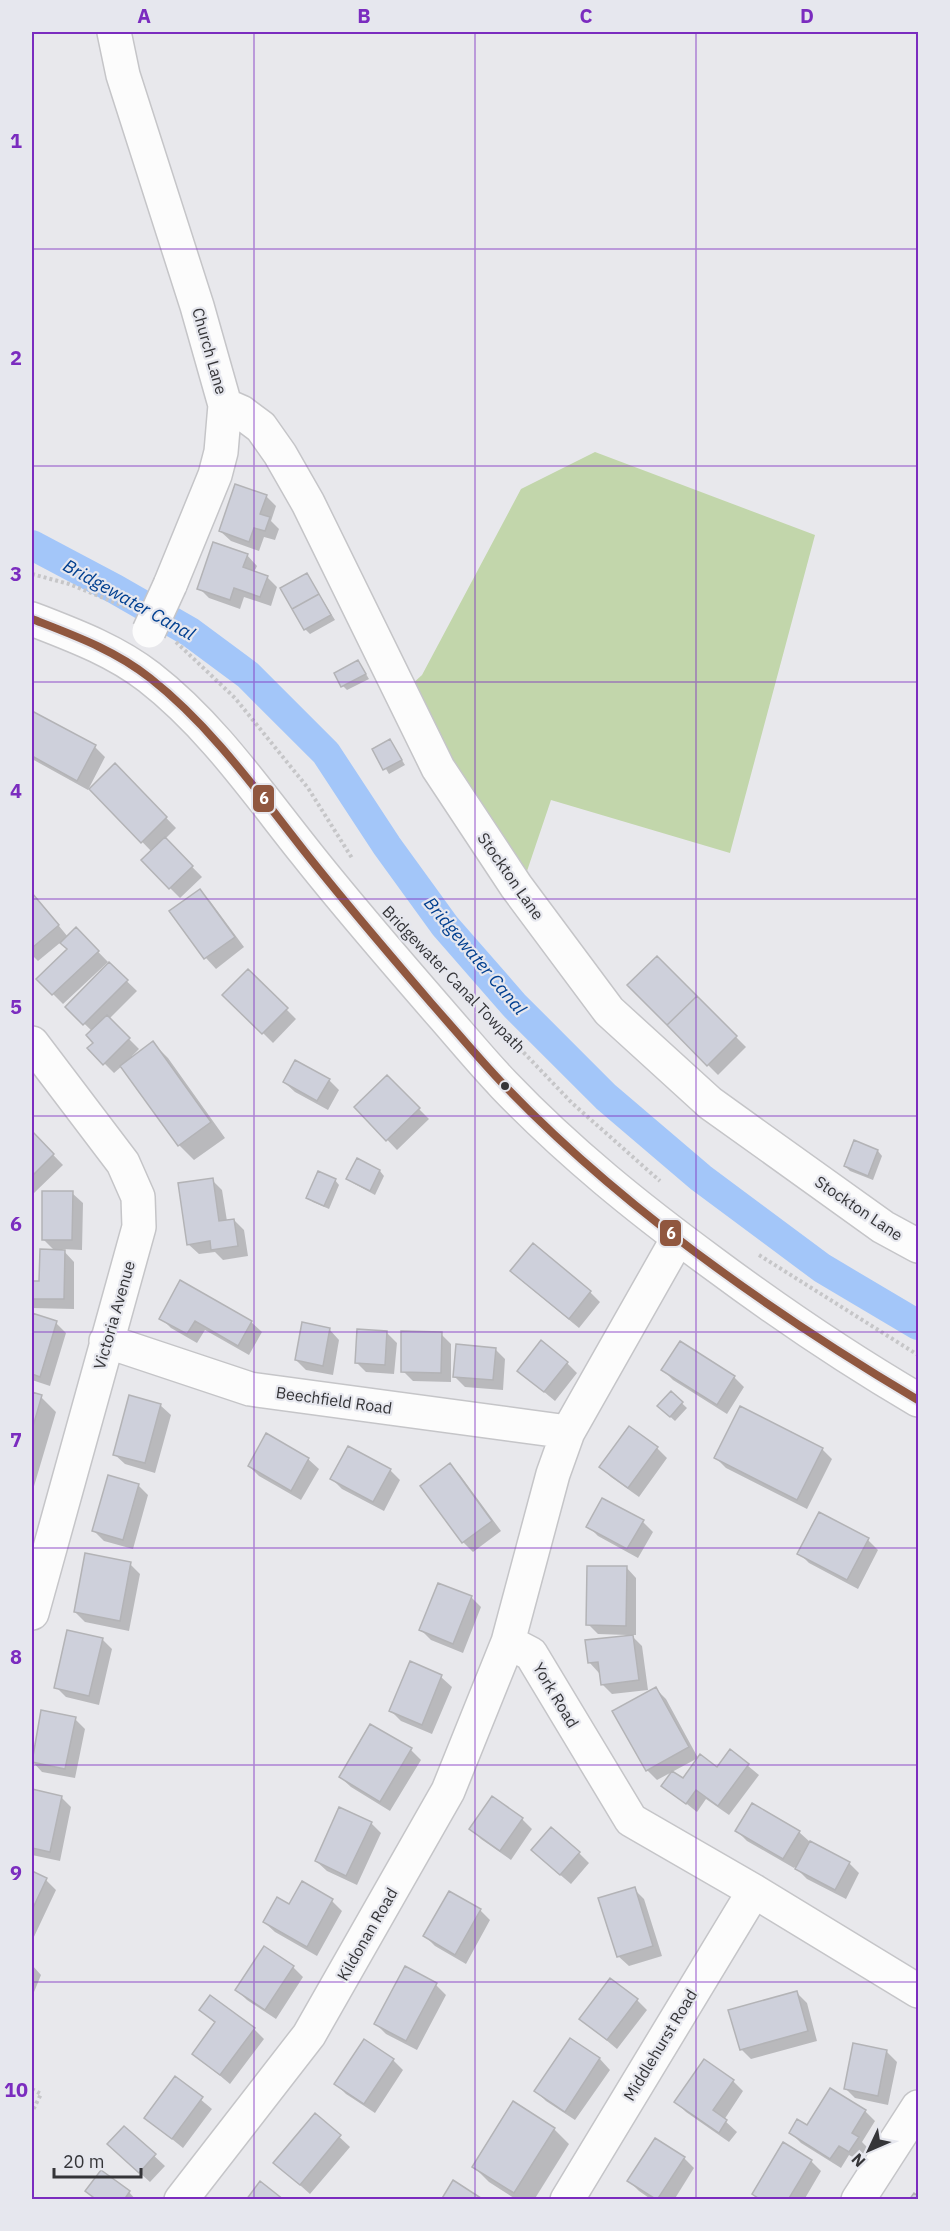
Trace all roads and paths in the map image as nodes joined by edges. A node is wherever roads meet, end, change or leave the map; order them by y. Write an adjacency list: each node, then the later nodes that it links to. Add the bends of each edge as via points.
1 (114, 32): 2 (street, Church Lane, via 123,75)
2 (225, 405): 5 (street, Church Lane, bridge, via 215,475); 12 (street, Stockton Lane, via 261,427 280,454 438,768 516,885 609,1011 710,1102 882,1227)
3 (32, 574): 5 (path, via 69,584)
4 (32, 619): 6 (street, via 101,647)
5 (151, 626): 6 (street, Church Lane); 7 (path, via 186,649 236,698 308,788)
6 (132, 665): 11 (street, via 168,694 219,745 360,922 504,1084 598,1175)
7 (358, 867)
8 (482, 1009): 10 (path, Bridgewater Canal Towpath, via 572,1102)
9 (32, 1043): 14 (street, Victoria Avenue, via 123,1163 138,1197 139,1227)
10 (668, 1187)
11 (678, 1238): 16 (street, via 777,1311); 17 (street)
12 (918, 1246)
13 (751, 1251): 15 (path)
14 (106, 1341): 17 (street, Beechfield Road, via 250,1389); 18 (street, Victoria Avenue)
15 (918, 1356)
16 (918, 1400)
17 (568, 1432): 19 (street)
18 (32, 1613)
19 (508, 1642): 20 (street, York Road, via 531,1654 631,1820); 25 (street, Kildonan Road, via 448,1791 309,2035)
20 (754, 1891): 21 (street, York Road); 26 (street, Middlehurst Road)
21 (918, 1991)
22 (32, 2089): 24 (path, via 41,2094)
23 (918, 2107): 27 (street)
24 (32, 2112)
25 (182, 2199)
26 (567, 2199)
27 (858, 2199)

